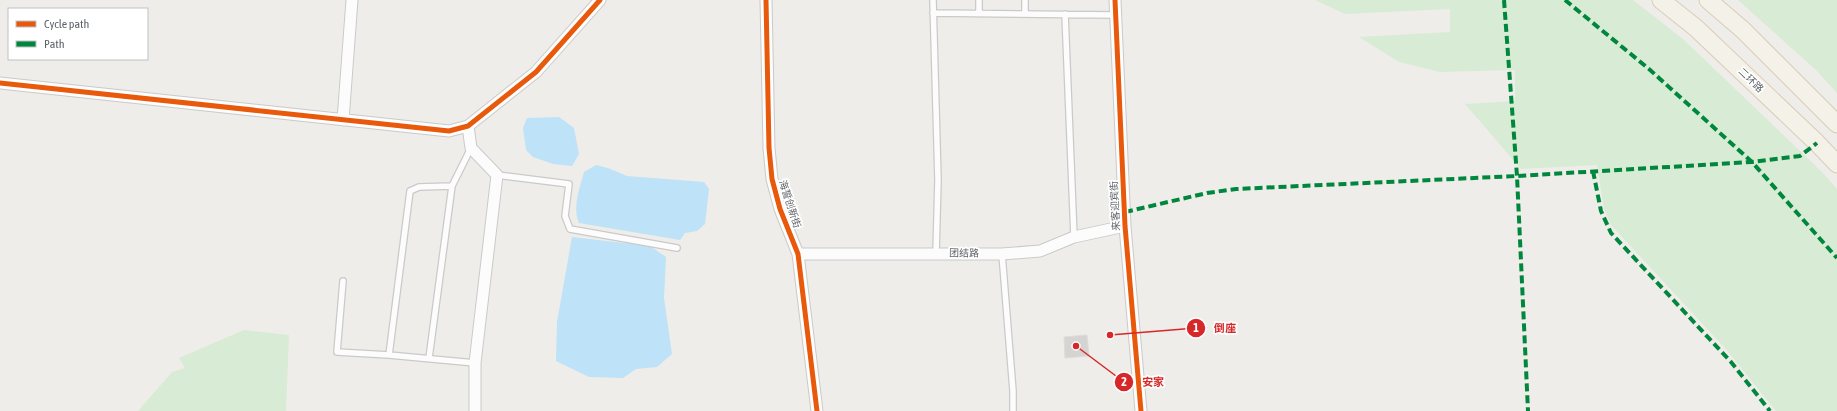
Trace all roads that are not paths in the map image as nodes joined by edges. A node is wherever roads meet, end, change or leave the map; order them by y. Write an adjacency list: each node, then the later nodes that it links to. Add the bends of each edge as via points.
1 (352, 0): 16 (street)
2 (600, 0): 18 (street, via 536,72)
3 (766, 0): 27 (street, 海誓创新街, via 772,179 780,209)
4 (933, 0): 10 (lane)
5 (979, 0): 11 (lane)
6 (1025, 0): 12 (lane)
7 (1115, 0): 14 (street, 来客迎宾街)
8 (1661, 0): 20 (main road, 二环路, via 1696,28)
9 (1708, 0): 17 (main road, via 1743,30)
10 (933, 14): 11 (lane); 26 (lane, via 938,180)
11 (979, 14): 12 (lane)
12 (1025, 14): 13 (lane)
13 (1065, 14): 14 (lane); 24 (lane)
14 (1116, 15): 23 (street, 来客迎宾街)
15 (0, 83): 16 (street)
16 (343, 120): 18 (street, via 449,132)
17 (1837, 124)
18 (468, 126): 19 (street)
19 (471, 148): 21 (street); 22 (lane)
20 (1837, 164)
21 (497, 175): 25 (lane, via 569,184 565,216 570,229); 32 (street)
22 (452, 186): 30 (lane, via 410,191); 31 (lane)
23 (1125, 226): 24 (street, 团结路); 36 (street, 来客迎宾街)
24 (1074, 237): 28 (street, 团结路, via 1040,251)
25 (677, 248)
26 (936, 253): 27 (street, 团结路); 28 (street, 团结路)
27 (798, 254): 34 (street, 海誓创新街)
28 (1002, 254): 35 (lane)
29 (343, 281): 30 (lane, via 337,352)
30 (389, 354): 31 (lane)
31 (429, 358): 32 (lane)
32 (475, 363): 33 (street)
33 (475, 411)
34 (817, 411)
35 (1013, 411)
36 (1141, 411)

